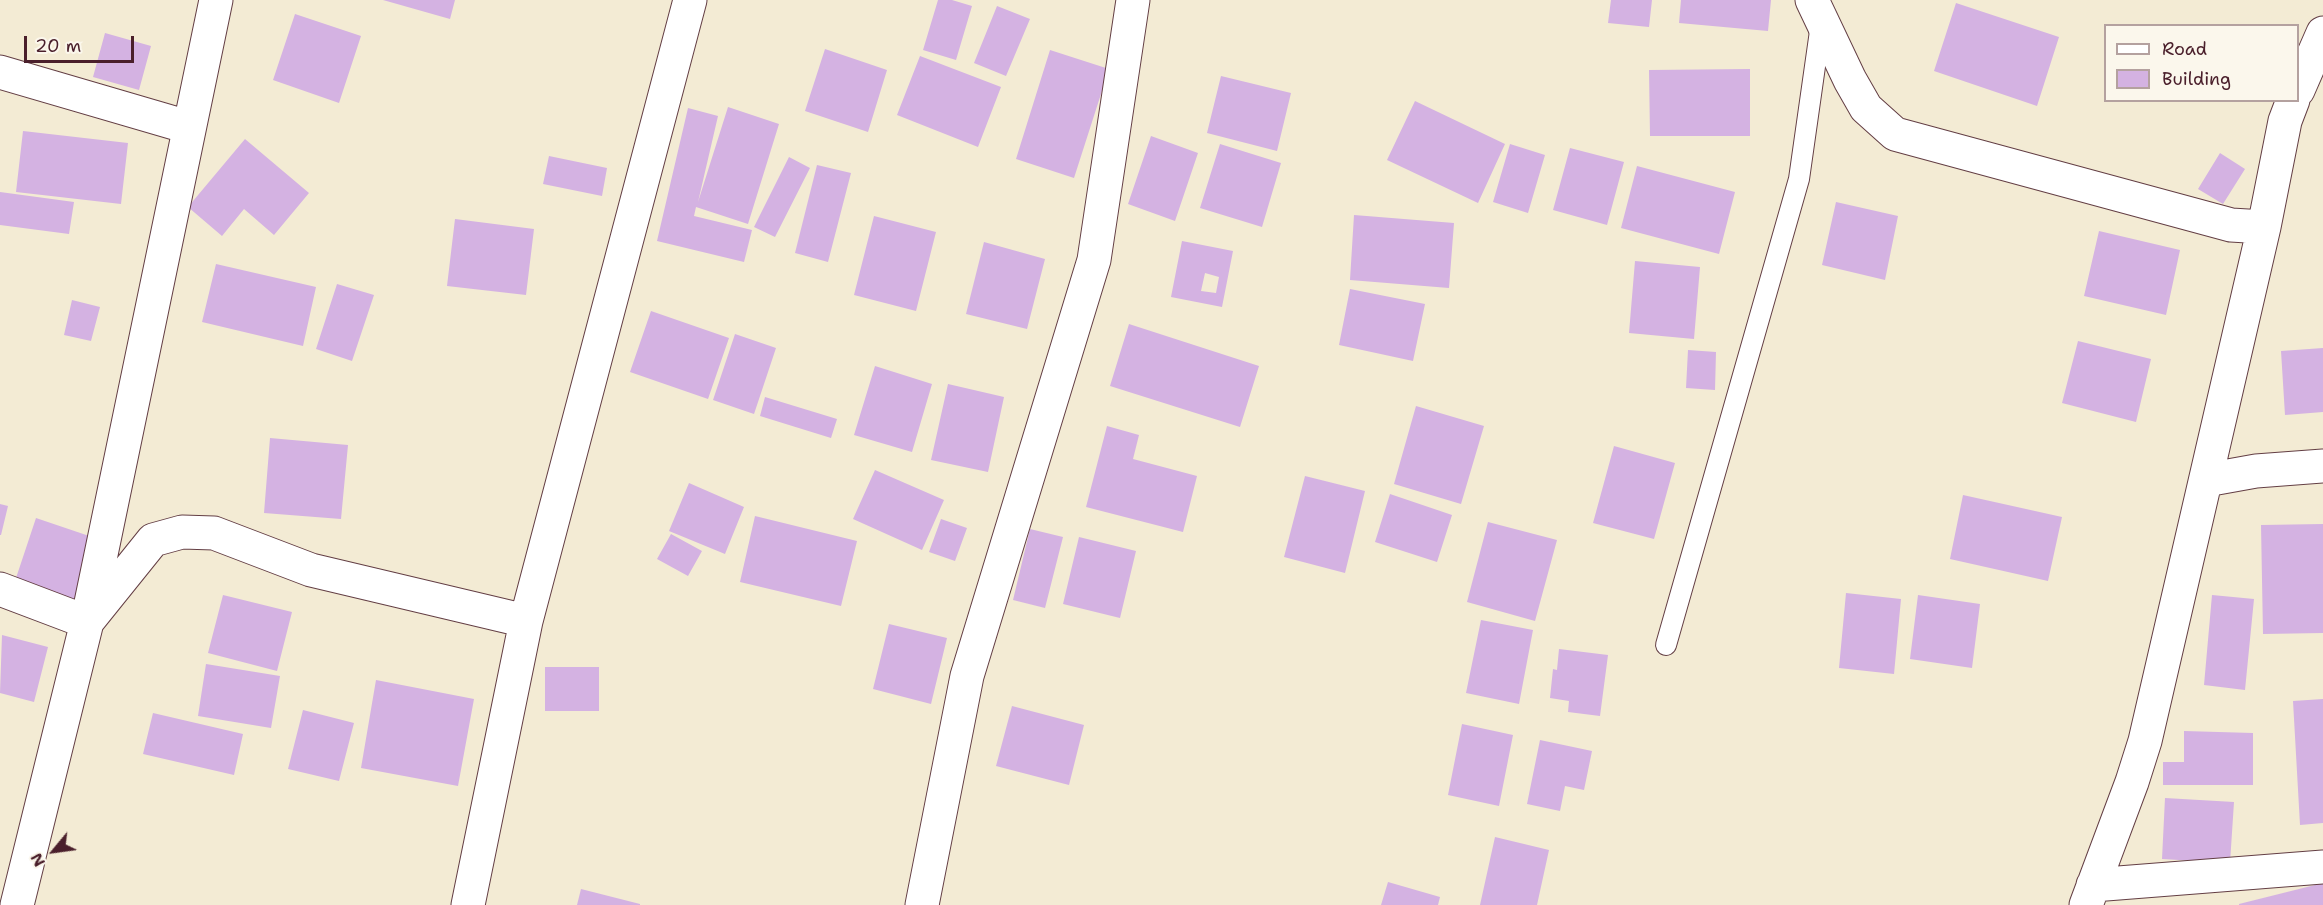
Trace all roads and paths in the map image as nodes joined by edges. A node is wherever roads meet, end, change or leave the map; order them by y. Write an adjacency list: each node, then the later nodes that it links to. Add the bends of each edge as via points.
1 (216, 0): 9 (street)
2 (690, 0): 14 (street)
3 (1133, 0): 21 (street, via 1094,260 967,676)
4 (1817, 11): 10 (street, via 1866,108 1895,134 2232,225); 16 (lane, via 1799,178)
5 (2323, 33): 7 (street)
6 (0, 72): 9 (street)
7 (2299, 88)
8 (2292, 102): 10 (street)
9 (188, 127): 15 (street)
10 (2264, 227): 12 (street)
11 (2323, 466): 12 (street)
12 (2206, 480): 18 (street, via 2145,741)
13 (0, 590): 15 (street)
14 (526, 621): 15 (street, via 311,570 214,533 182,532 153,540); 20 (street)
15 (87, 622): 19 (street)
16 (1666, 645)
17 (2323, 867): 18 (street)
18 (2089, 895)
19 (17, 905)
20 (468, 905)
21 (922, 905)

